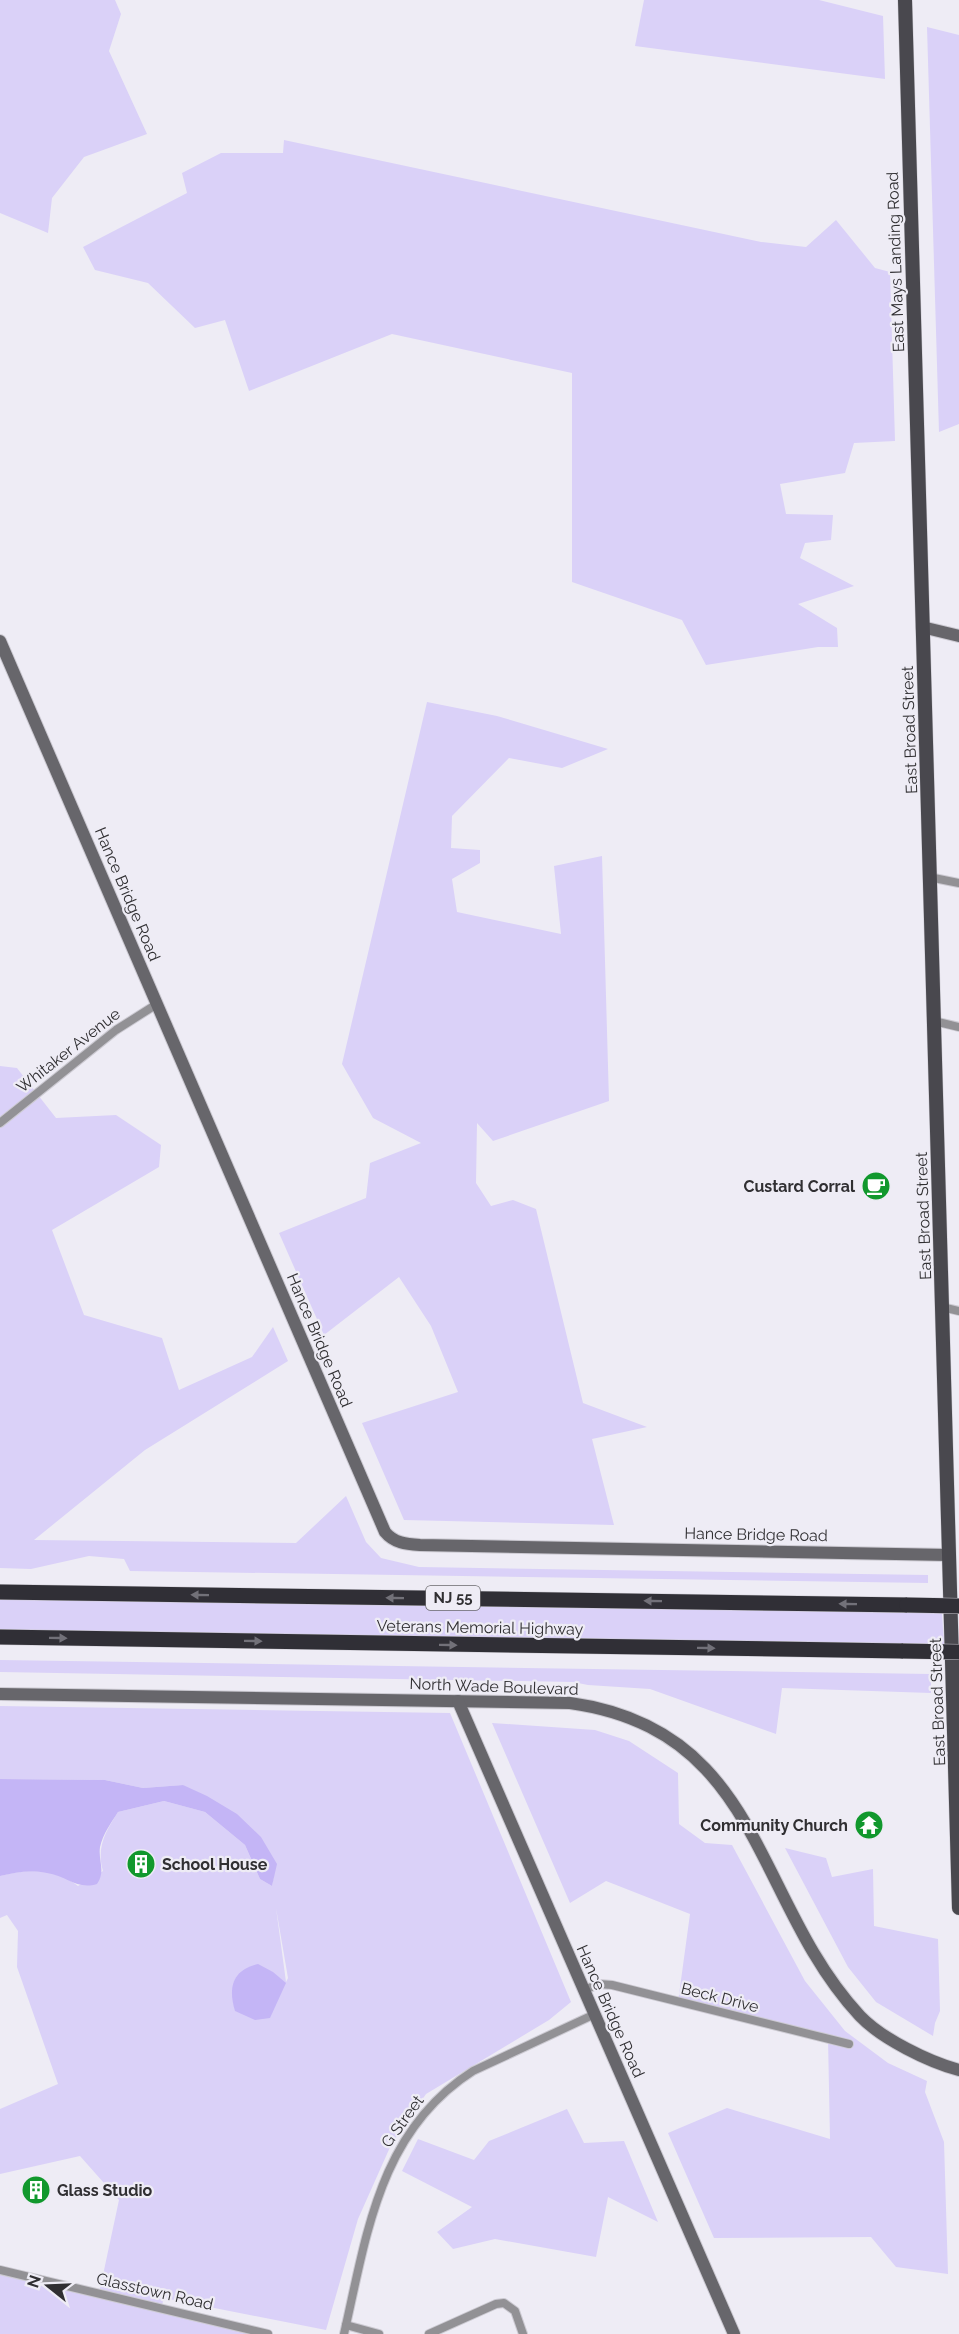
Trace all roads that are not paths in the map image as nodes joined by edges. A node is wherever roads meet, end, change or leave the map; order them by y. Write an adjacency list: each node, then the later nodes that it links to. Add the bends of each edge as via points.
1 (905, 0): 2 (main road, East Mays Landing Road)
2 (920, 523): 3 (main road, East Broad Street)
3 (922, 627): 4 (street); 6 (main road, East Broad Street)
4 (959, 636)
5 (0, 640): 8 (street, Hance Bridge Road)
6 (930, 877): 7 (street); 9 (main road, East Broad Street)
7 (959, 883)
8 (157, 1004): 11 (street, Whitaker Avenue, via 116,1030); 14 (street, Hance Bridge Road, via 391,1539 420,1545)
9 (934, 1022): 10 (street); 12 (main road, East Broad Street)
10 (959, 1028)
11 (0, 1123)
12 (942, 1307): 13 (street); 14 (main road, East Broad Street)
13 (959, 1311)
14 (949, 1555): 21 (main road, East Broad Street)
15 (0, 1592): 16 (highway, Veterans Memorial Highway / NJ 55, one-way to 15, bridge)
16 (959, 1606)
17 (0, 1637): 18 (highway, Veterans Memorial Highway, one-way to 18, bridge)
18 (959, 1652)
19 (0, 1694): 20 (street, North Wade Boulevard)
20 (458, 1701): 23 (street, Hance Bridge Road); 26 (street, North Wade Boulevard, via 580,1705 632,1719 679,1745 731,1797 823,1970 862,2018 906,2048)
21 (958, 1844): 22 (main road, East Broad Street)
22 (959, 1908)
23 (584, 1990): 24 (street, Hance Bridge Road); 25 (street, Beck Drive, via 612,1984)
24 (595, 2014): 28 (street, G Street, via 473,2071 427,2108 399,2147 385,2178); 33 (street, Hance Bridge Road)
25 (849, 2044)
26 (959, 2070)
27 (0, 2270): 29 (street, Glasstown Road)
28 (345, 2329): 30 (street)
29 (268, 2334)
30 (379, 2334)
31 (429, 2334): 32 (street, via 504,2303 515,2312)
32 (523, 2334)
33 (734, 2334)

